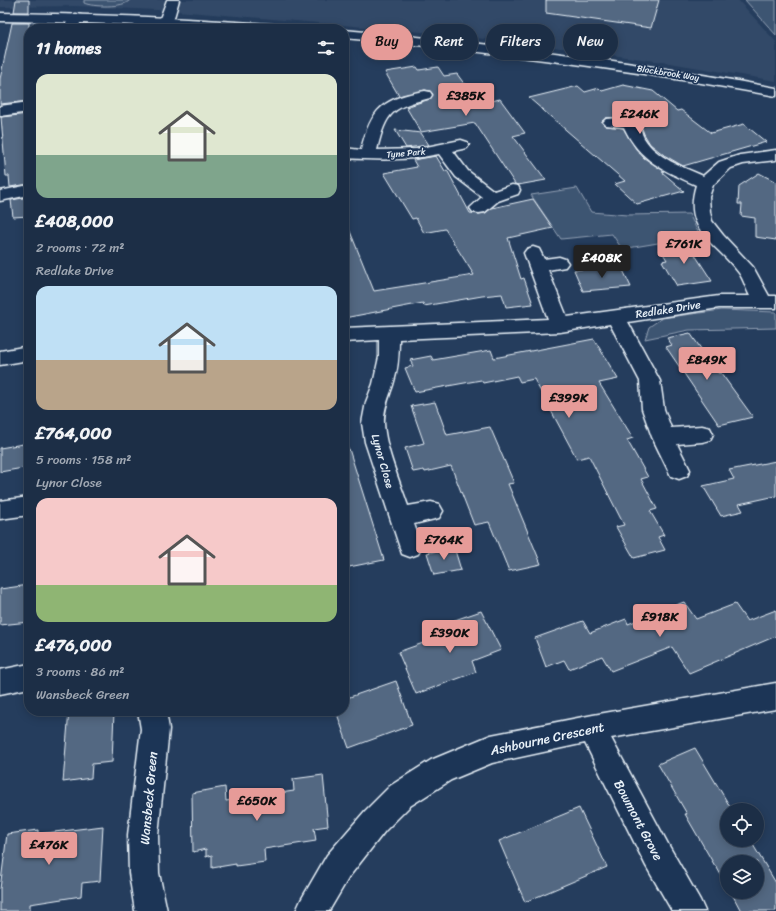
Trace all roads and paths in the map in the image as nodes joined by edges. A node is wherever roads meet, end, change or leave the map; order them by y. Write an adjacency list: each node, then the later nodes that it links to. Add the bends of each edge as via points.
1 (173, 0): 3 (street)
2 (0, 17): 4 (street)
3 (166, 21): 4 (street); 5 (street)
4 (73, 23)
5 (209, 24)
6 (349, 35): 7 (street, Blackbrook Way, via 565,58)
7 (776, 92)
8 (424, 95): 15 (street, Tyne Park, via 388,108 378,119)
9 (24, 108): 10 (street)
10 (0, 111)
11 (611, 122): 17 (street, via 630,117 639,142 648,154)
12 (461, 145): 13 (street, Tyne Park)
13 (443, 149): 15 (street, Tyne Park, via 416,154); 18 (street, via 485,202)
14 (349, 153): 15 (street, Tyne Park)
15 (368, 155)
16 (776, 155): 17 (street, via 740,160 725,165)
17 (705, 183): 22 (street, via 701,197 704,222)
18 (512, 190)
19 (24, 191): 20 (street)
20 (0, 196)
21 (559, 263): 24 (street, via 536,259)
22 (769, 302): 23 (street, Redlake Drive, via 719,302)
23 (615, 317): 24 (street, Redlake Drive); 30 (street, via 650,380 653,409)
24 (560, 325): 25 (street, Redlake Drive)
25 (389, 333): 26 (street, Redlake Drive); 35 (street, Lynor Close, via 389,357 384,384 376,402 373,423 376,442)
26 (349, 334)
27 (24, 354): 28 (street)
28 (0, 358)
29 (702, 434): 30 (street)
30 (663, 437): 31 (street)
31 (679, 470)
32 (24, 507): 33 (street)
33 (0, 510)
34 (430, 511): 35 (street)
35 (400, 517): 36 (street, Lynor Close)
36 (410, 547)
37 (24, 677): 38 (street)
38 (0, 682)
39 (776, 696): 41 (street, Ashbourne Crescent)
40 (153, 716): 42 (street, Wansbeck Green, via 155,729 143,835 144,873)
41 (593, 728): 43 (street, Ashbourne Crescent, via 491,749 441,770 400,796 338,866); 44 (street, Bowmont Grove)
42 (149, 910)
43 (312, 911)
44 (689, 911)

